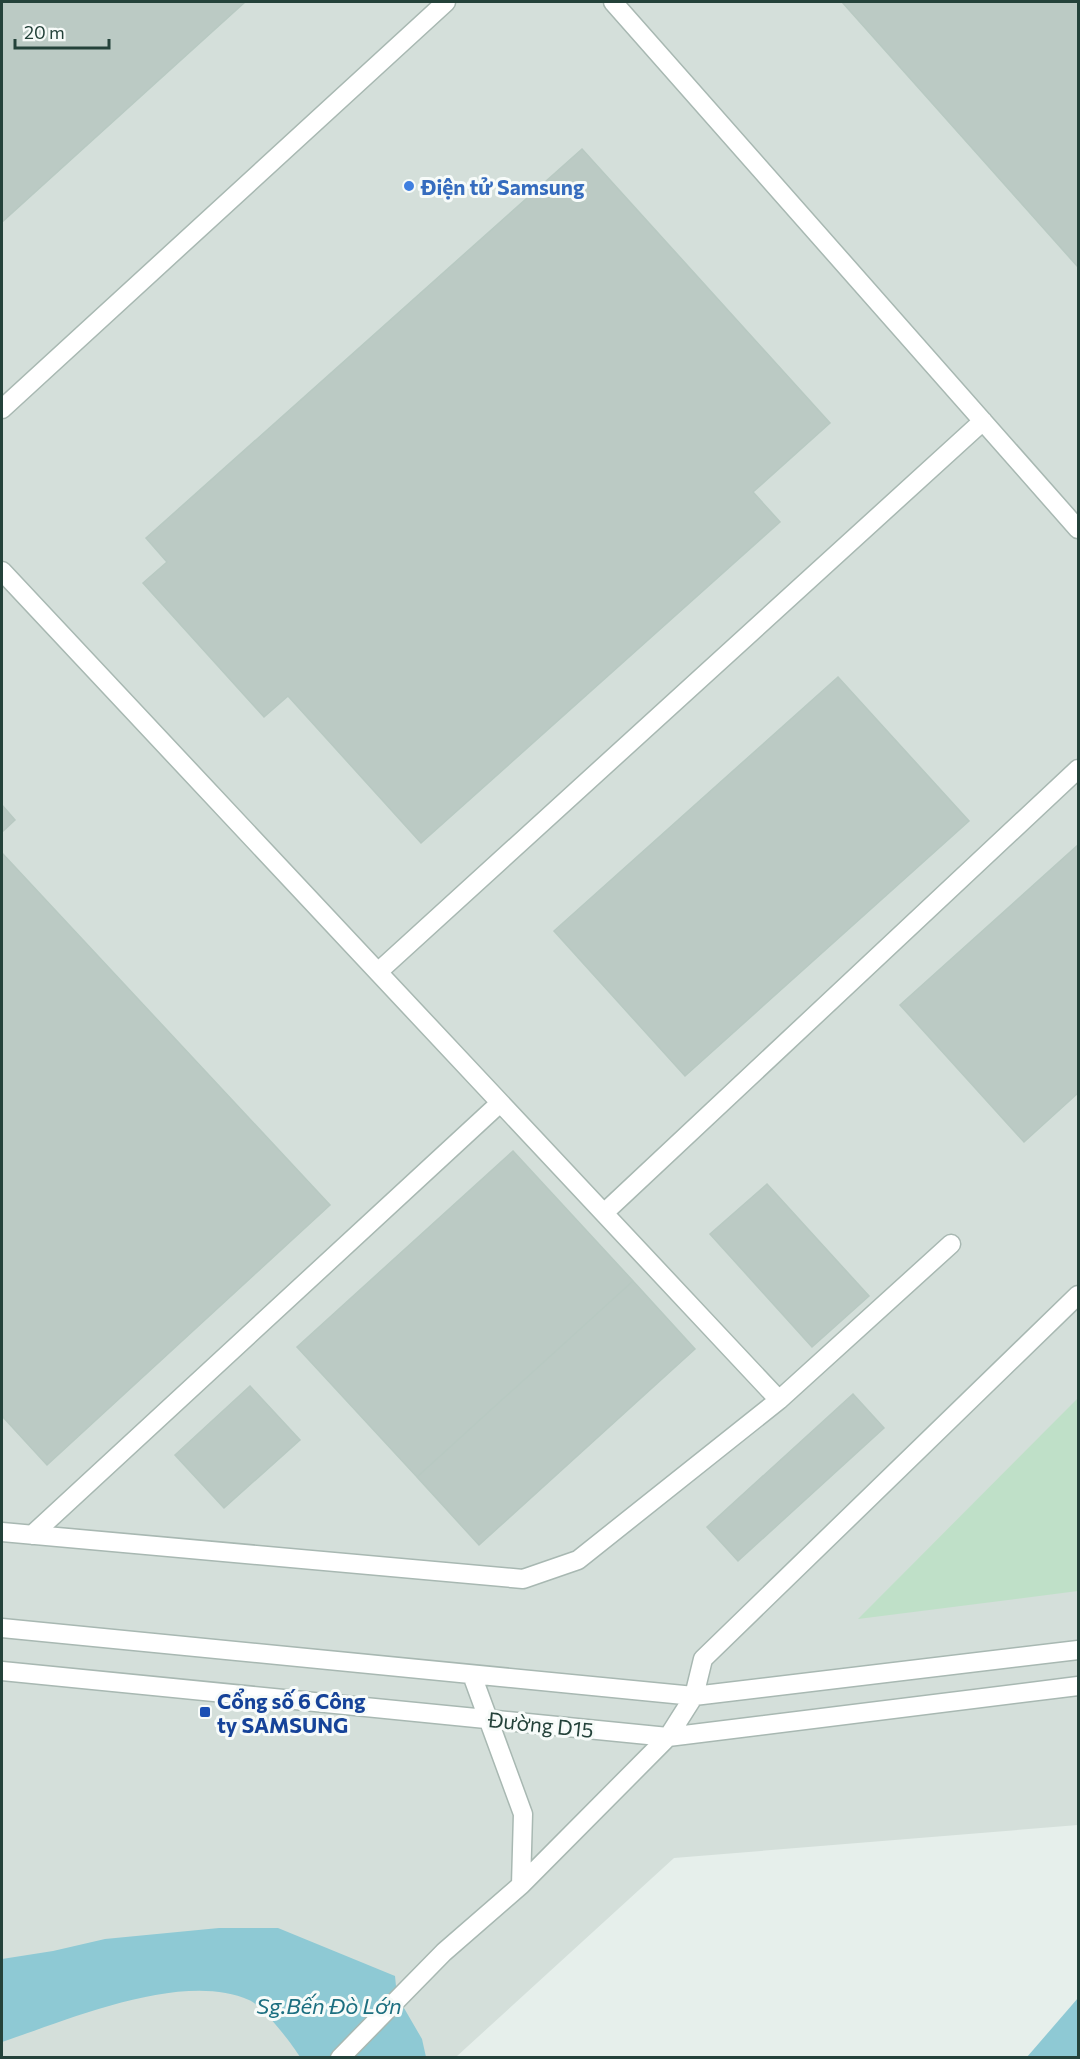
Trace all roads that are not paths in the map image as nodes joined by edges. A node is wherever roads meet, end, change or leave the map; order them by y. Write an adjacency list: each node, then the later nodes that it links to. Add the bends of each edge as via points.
1 (446, 2): 3 (street)
2 (613, 2): 4 (street)
3 (2, 409)
4 (983, 421): 5 (street); 8 (street)
5 (1078, 529)
6 (2, 571): 8 (street)
7 (1078, 770): 10 (street)
8 (378, 972): 9 (street)
9 (500, 1103): 10 (street); 15 (street)
10 (604, 1213): 13 (street)
11 (951, 1244): 13 (street)
12 (1078, 1295): 21 (street, via 703,1659)
13 (779, 1400): 15 (street, via 578,1560 523,1579)
14 (2, 1532): 15 (street)
15 (32, 1535)
16 (2, 1628): 19 (street, Đường D15)
17 (1078, 1650): 21 (street, Đường D15)
18 (2, 1671): 22 (street, Đường D15)
19 (472, 1675): 21 (street, Đường D15); 22 (street)
20 (1078, 1686): 23 (street, Đường D15)
21 (694, 1696): 23 (street)
22 (488, 1719): 23 (street, Đường D15); 24 (street, via 523,1814)
23 (668, 1737): 24 (street)
24 (521, 1885): 25 (street, via 444,1952)
25 (340, 2058)

